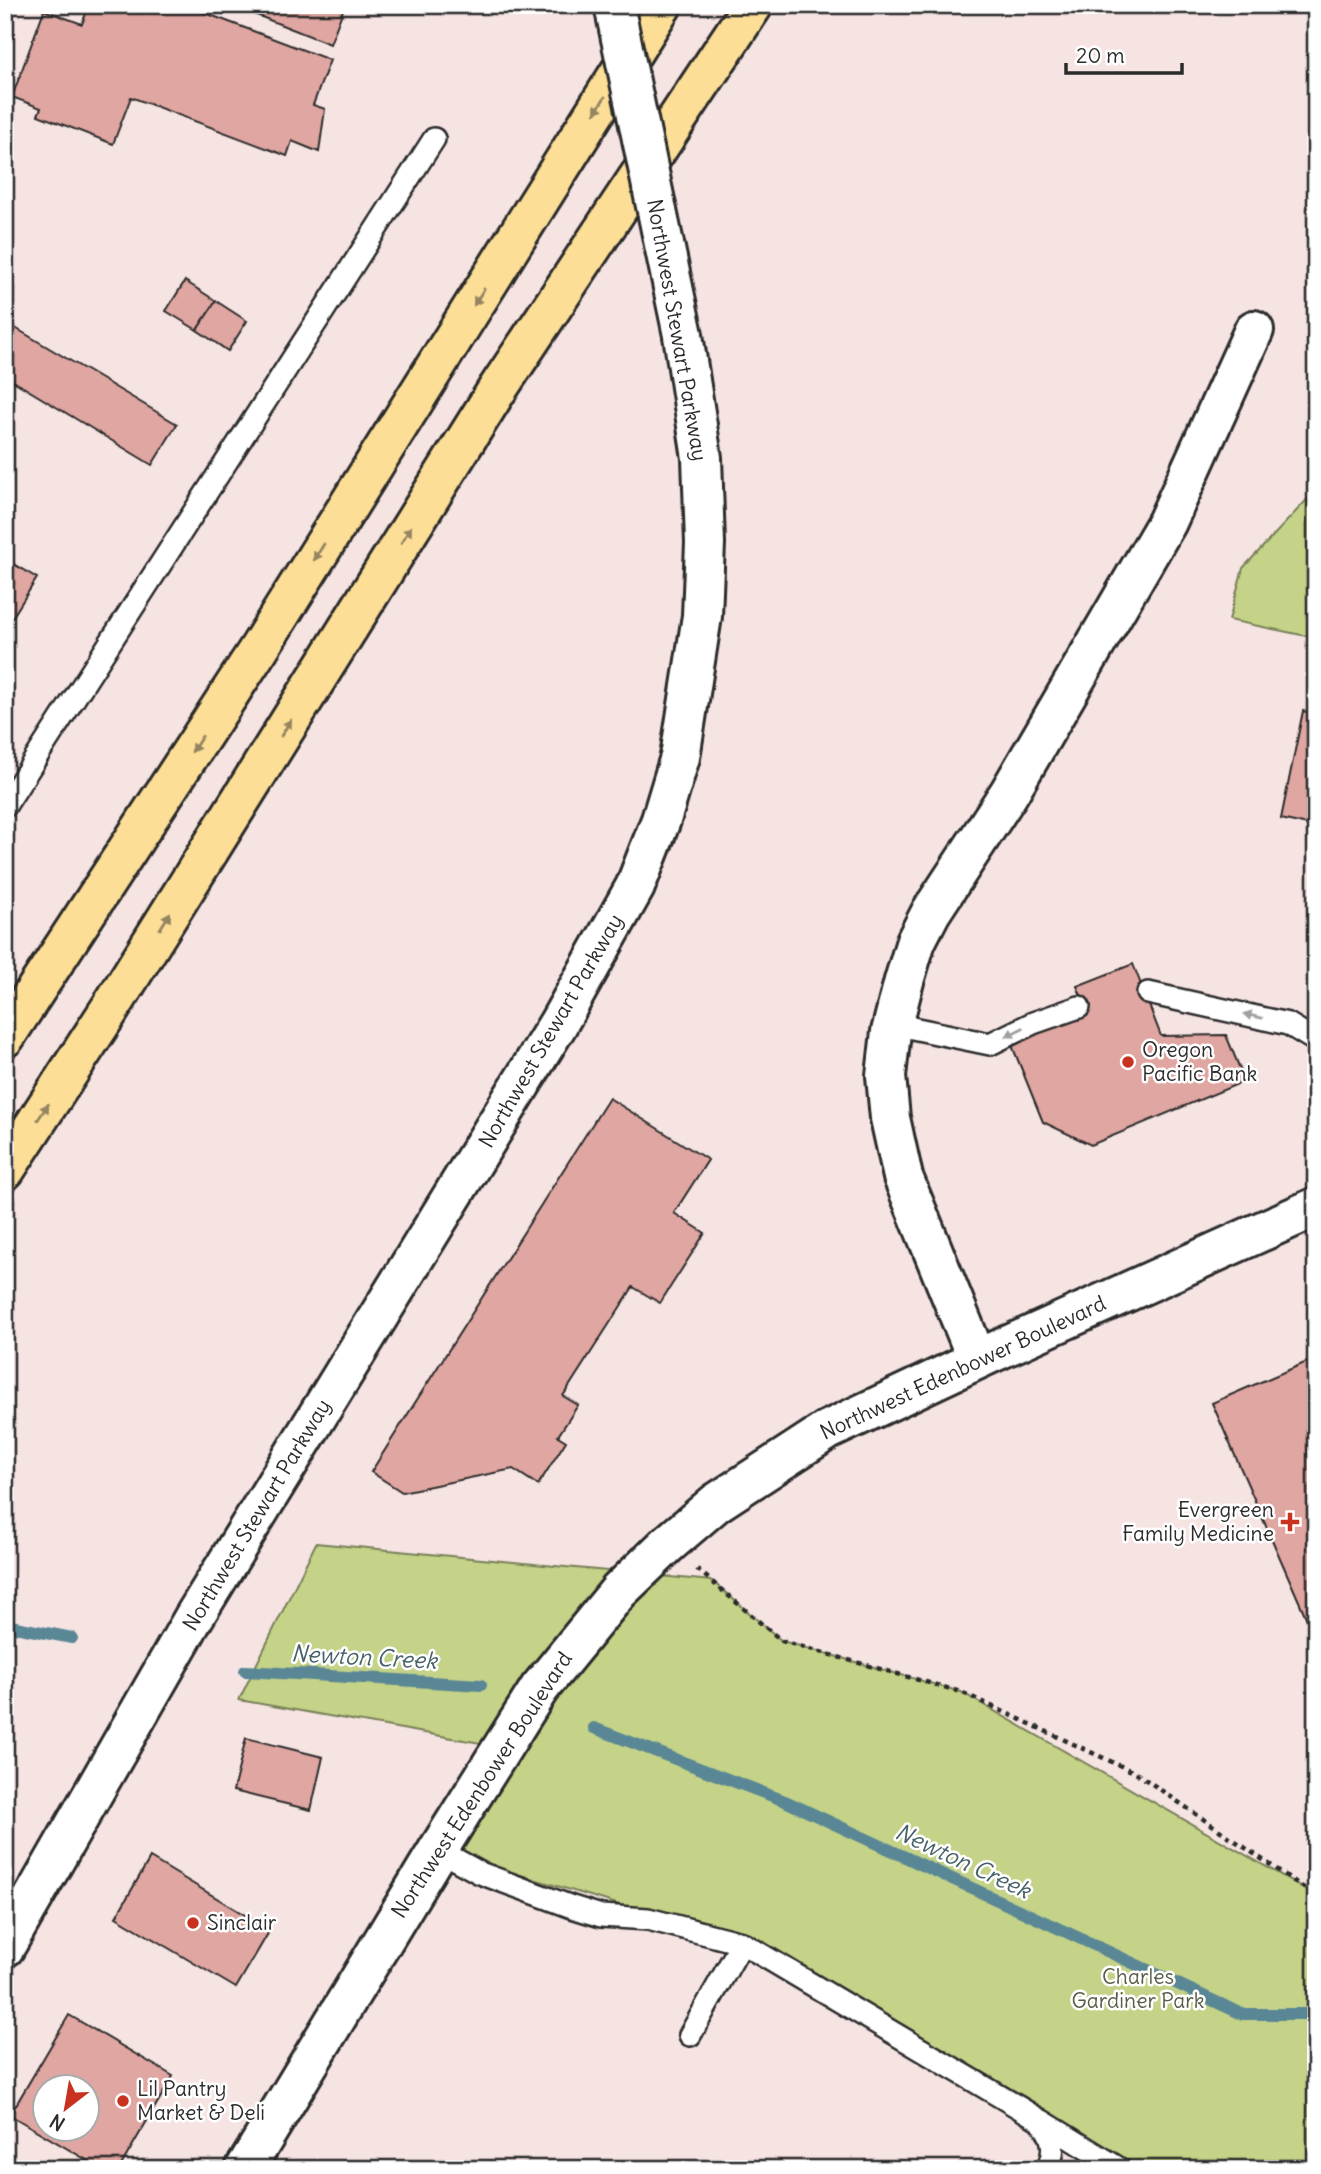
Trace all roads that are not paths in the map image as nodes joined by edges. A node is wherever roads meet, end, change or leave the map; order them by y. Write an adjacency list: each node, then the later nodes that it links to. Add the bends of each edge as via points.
1 (614, 5): 17 (street, Northwest Stewart Parkway, bridge, via 683,335 702,458 702,616 680,757 662,820 635,887 551,1036 194,1616)
2 (662, 5): 10 (highway, one-way to 10, via 258,650)
3 (752, 5): 12 (highway, one-way to 3, via 496,390)
4 (434, 139): 6 (lane)
5 (1254, 330): 9 (street, via 1167,522 1016,782 931,912 916,941)
6 (5, 806)
7 (1148, 993): 11 (lane, one-way to 7, via 1288,1024)
8 (1079, 1007): 9 (lane, one-way to 9, via 990,1044)
9 (893, 1024): 14 (street, via 886,1076 903,1177)
10 (5, 1037)
11 (1316, 1041)
12 (5, 1170)
13 (1316, 1207): 14 (street, Northwest Edenbower Boulevard)
14 (977, 1359): 15 (street, Northwest Edenbower Boulevard, via 828,1430 716,1503 668,1544 619,1591 539,1689)
15 (438, 1850): 16 (lane, via 480,1873 572,1908 600,1916 648,1919); 20 (street, Northwest Edenbower Boulevard)
16 (742, 1943): 18 (lane); 19 (lane)
17 (5, 1947)
18 (690, 2035)
19 (1040, 2120): 21 (lane, via 1050,2132 1054,2149); 22 (lane)
20 (245, 2169)
21 (1047, 2169)
22 (1120, 2169)

